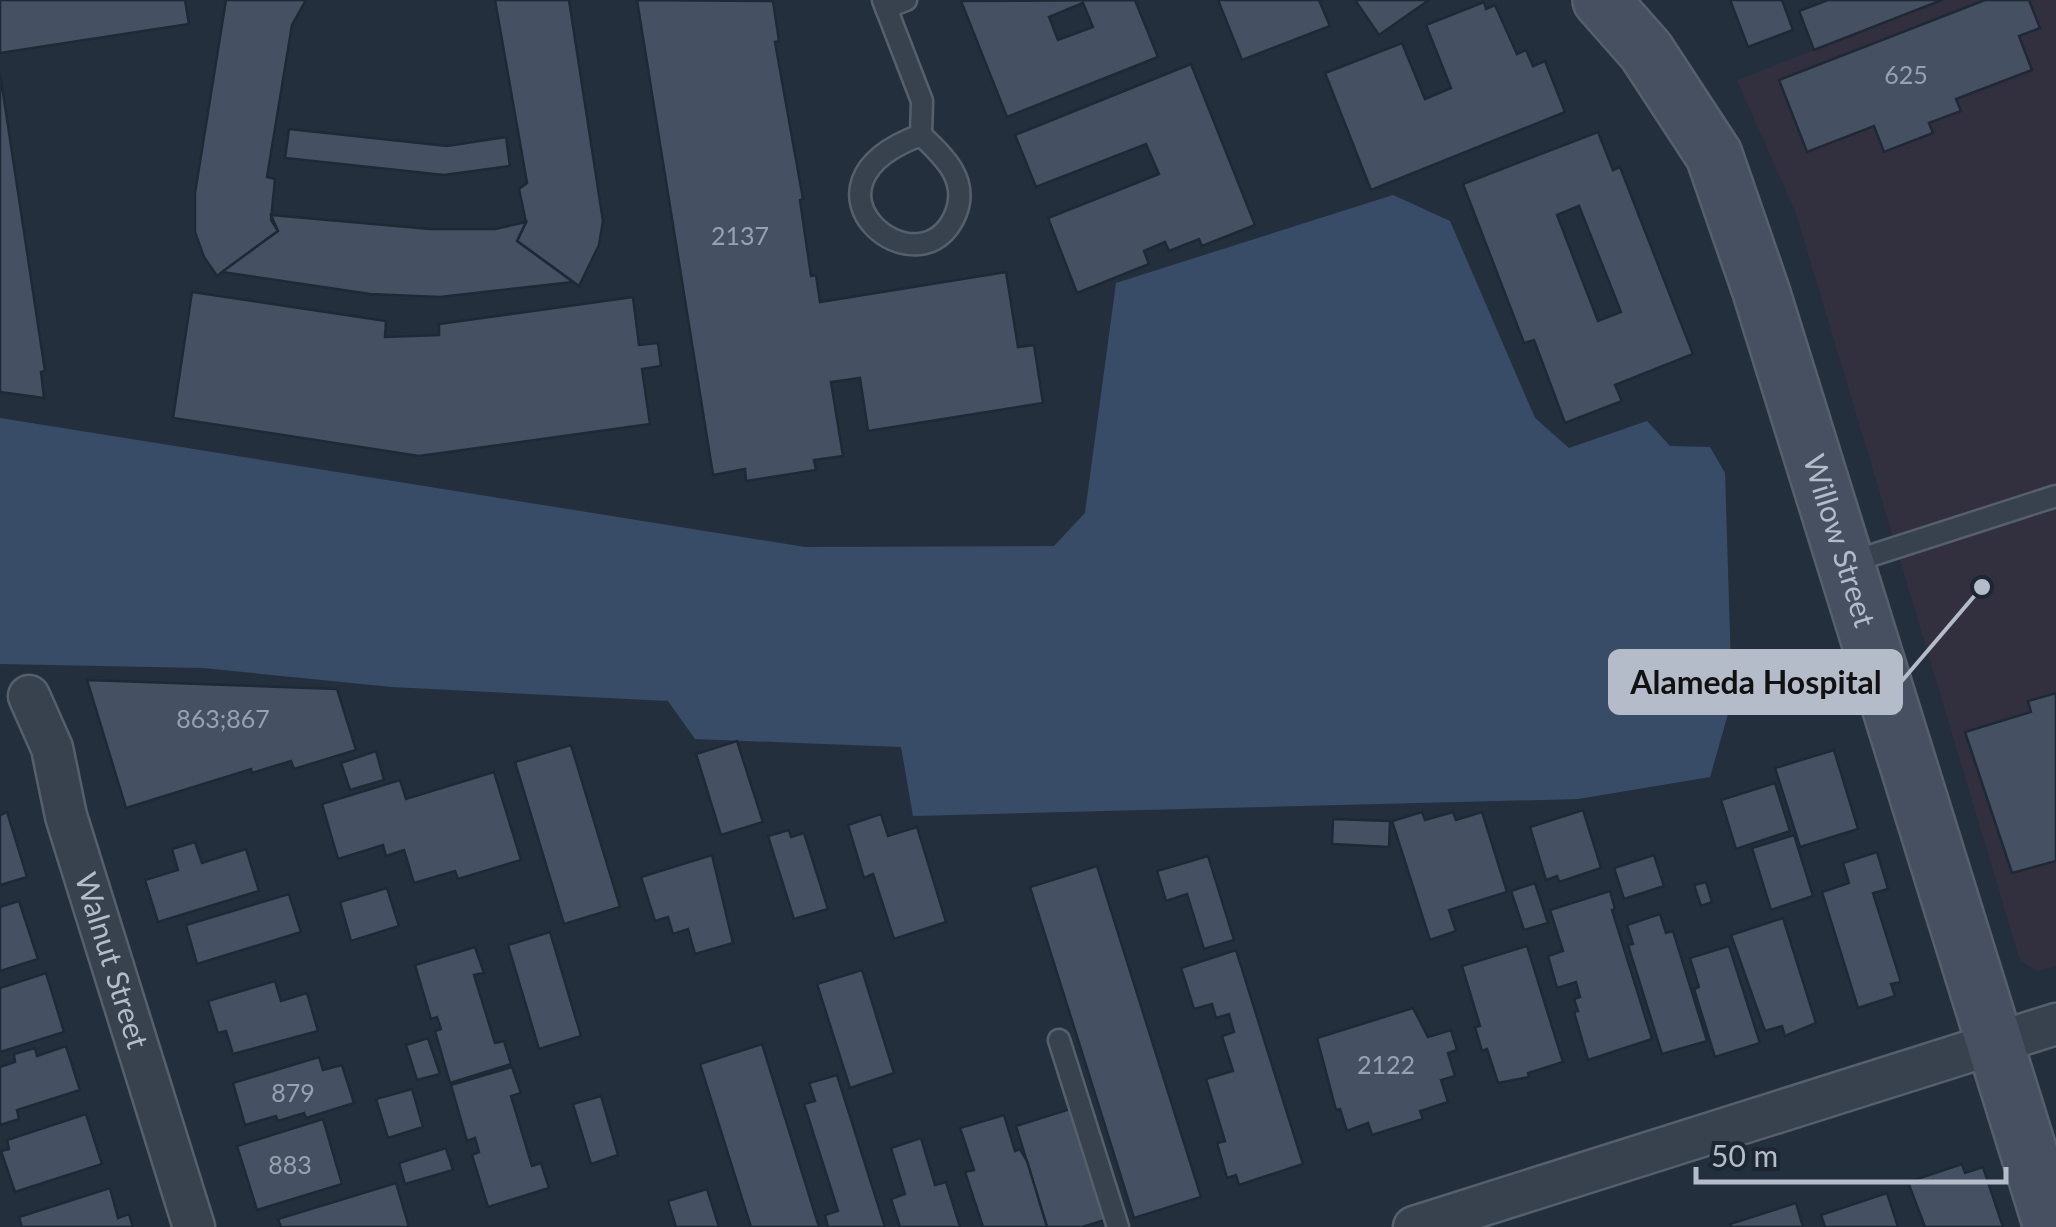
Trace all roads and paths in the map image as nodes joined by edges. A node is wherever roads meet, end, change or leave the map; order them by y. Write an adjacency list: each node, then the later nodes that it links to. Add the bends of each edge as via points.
1 (1601, 0): 5 (street, Willow Street, via 1646,51 1714,155)
2 (892, 3): 3 (lane, via 922,100)
3 (921, 135): 3 (lane, via 882,153 861,181 870,225 899,244 938,236 958,208 956,174)
4 (2056, 496): 5 (lane)
5 (1845, 564): 9 (street, Willow Street)
6 (29, 696): 10 (street, Walnut Street, via 52,748 66,816)
7 (2056, 1024): 9 (street)
8 (1059, 1040): 11 (lane)
9 (1995, 1042): 12 (street); 13 (street, Willow Street)
10 (194, 1227)
11 (1118, 1227)
12 (1414, 1227)
13 (2052, 1227)

